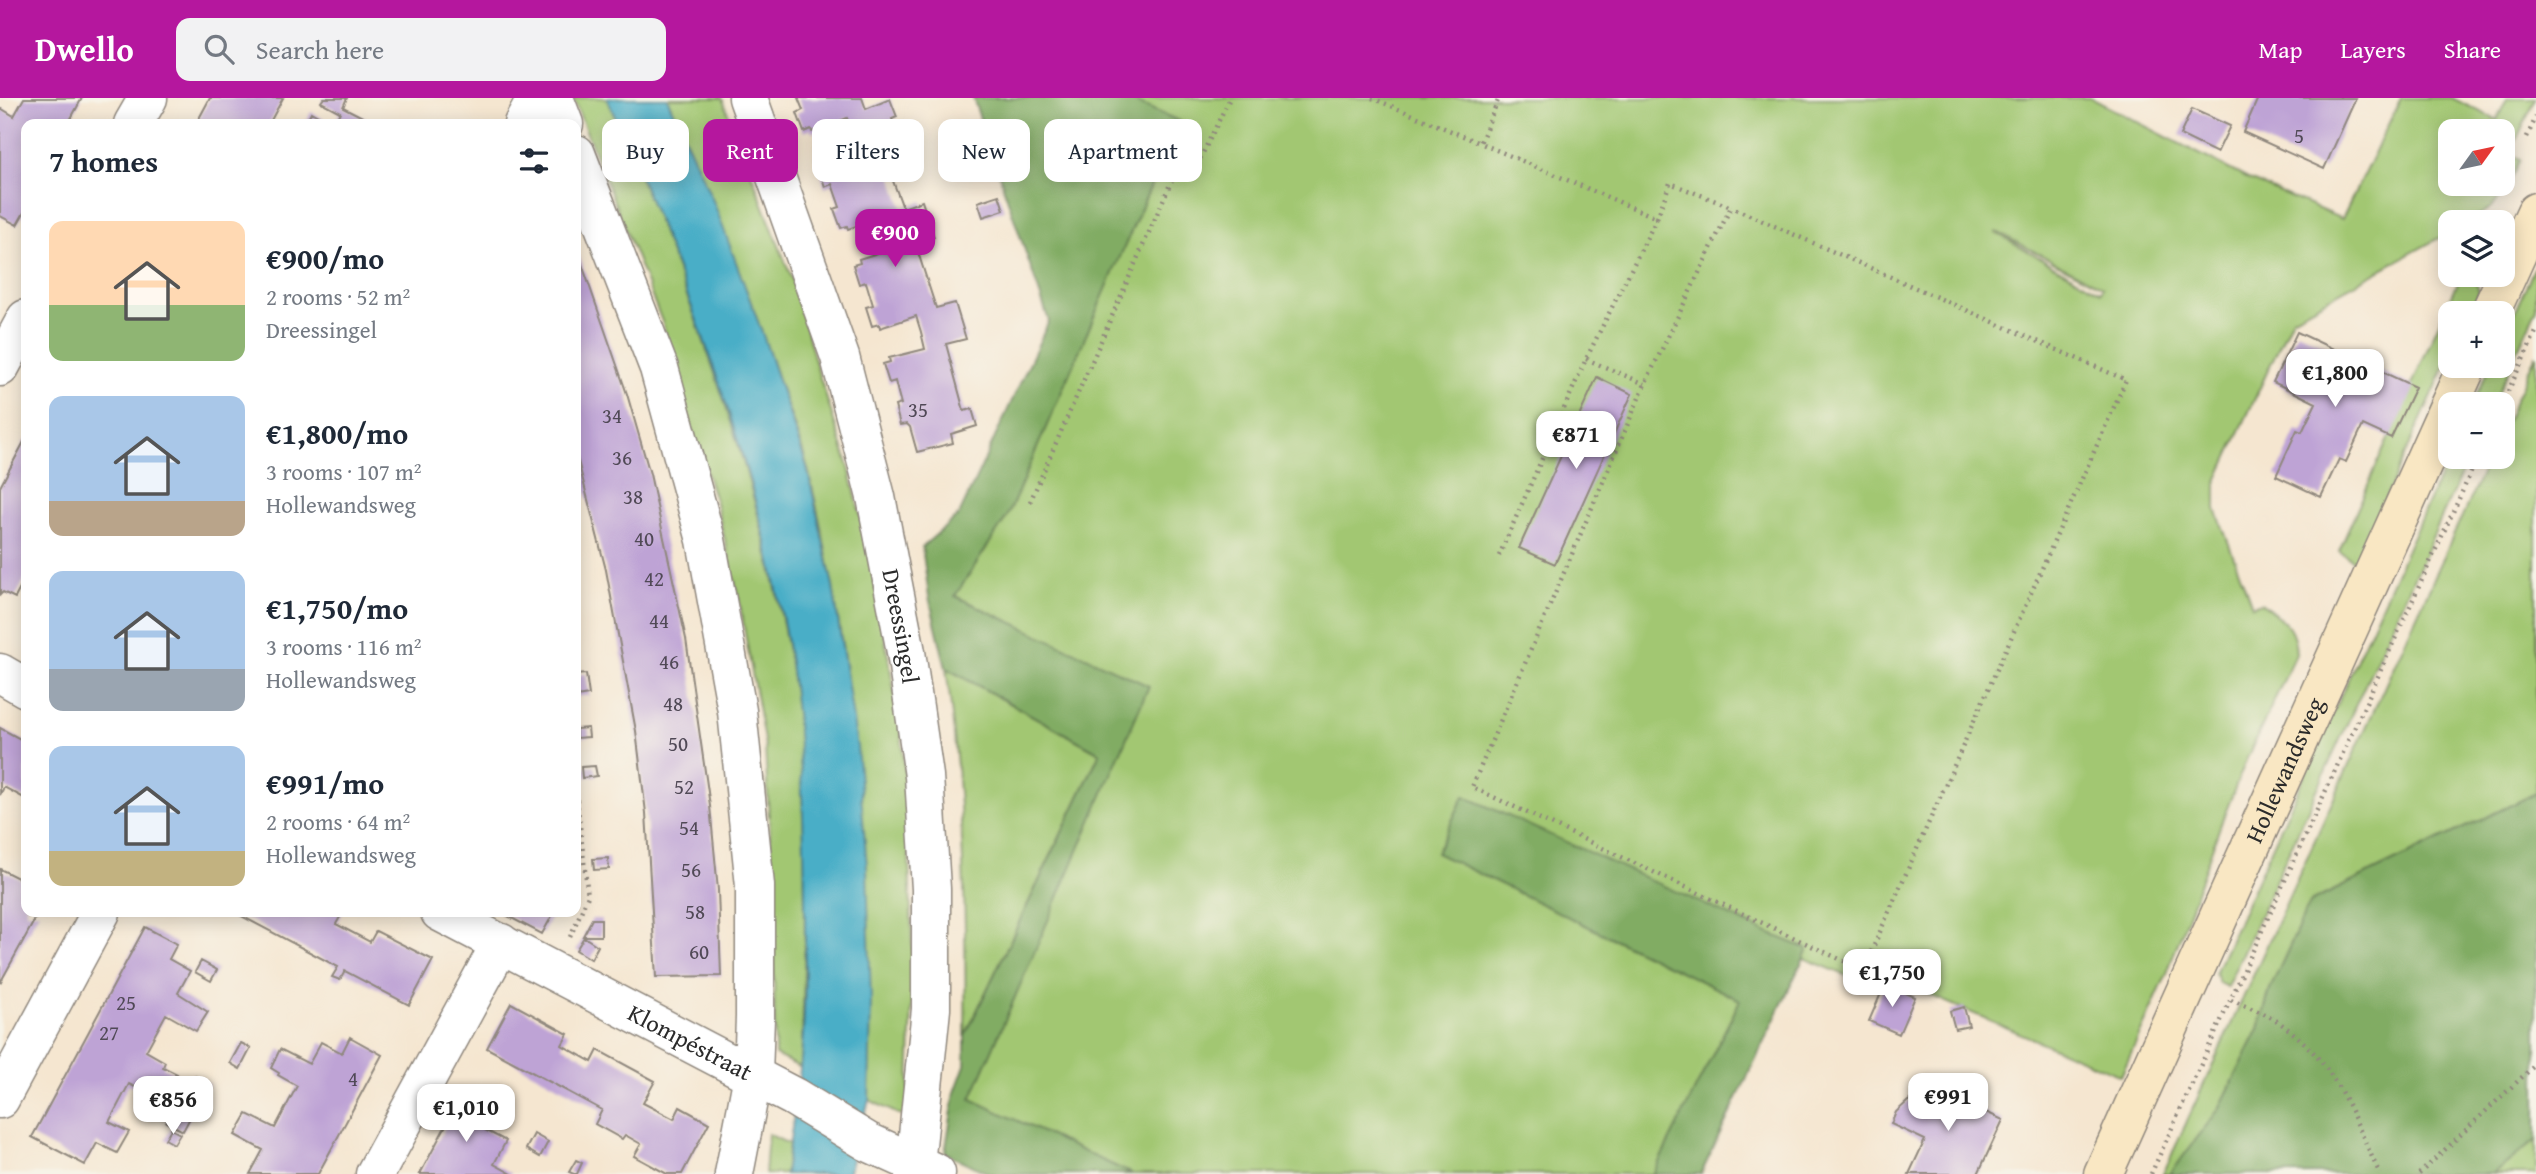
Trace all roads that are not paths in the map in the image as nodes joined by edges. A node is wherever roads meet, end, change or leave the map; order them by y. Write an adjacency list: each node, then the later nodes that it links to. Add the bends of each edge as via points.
1 (148, 98): 5 (street)
2 (537, 98): 6 (street)
3 (554, 98): 7 (street)
4 (748, 98): 21 (street, Dreessingel, via 840,357 876,497 906,652 924,776 931,889)
5 (136, 119)
6 (526, 119)
7 (562, 119)
8 (581, 167): 19 (street, via 659,368 706,540 737,711 755,886)
9 (2536, 212): 10 (main road)
10 (2495, 301)
11 (21, 328): 12 (street)
12 (0, 367)
13 (2462, 378): 24 (main road, Hollewandsweg)
14 (0, 673): 15 (street)
15 (21, 685)
16 (98, 917): 20 (street)
17 (450, 917): 18 (street, Klompéstraat)
18 (501, 943): 19 (street, Klompéstraat); 22 (street)
19 (753, 1075): 21 (street, Klompéstraat); 23 (street)
20 (0, 1099)
21 (923, 1171)
22 (375, 1174)
23 (734, 1174)
24 (2103, 1174)

